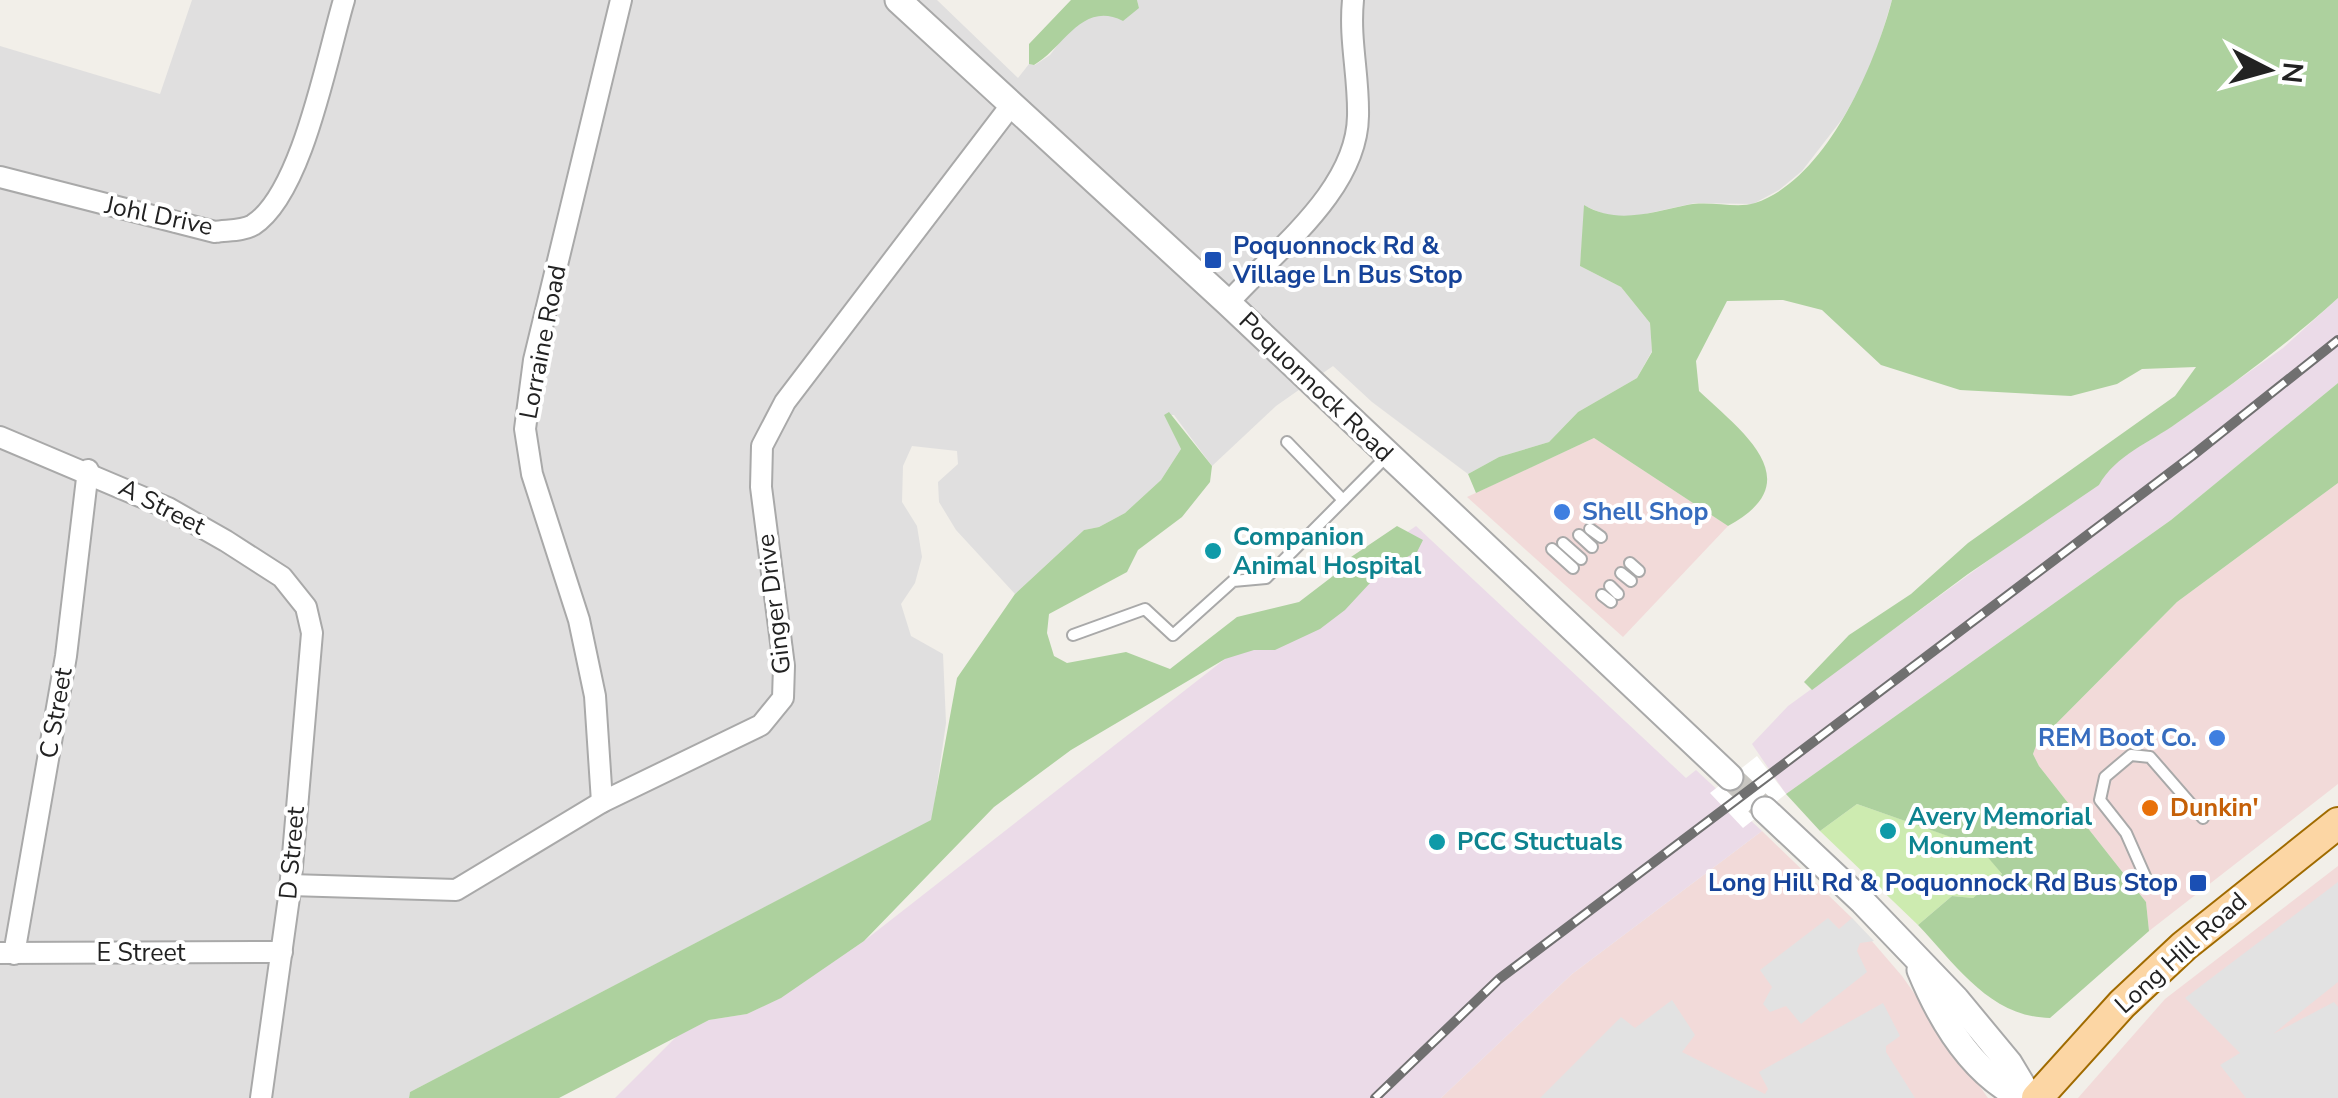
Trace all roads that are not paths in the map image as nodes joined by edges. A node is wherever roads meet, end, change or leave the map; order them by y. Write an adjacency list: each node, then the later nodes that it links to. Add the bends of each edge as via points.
1 (344, 0): 6 (street, Johl Drive, via 293,174 274,206 250,227 215,232)
2 (622, 0): 20 (street, Lorraine Road, via 534,360 525,429 595,696)
3 (898, 0): 5 (street, Poquonnock Road)
4 (1353, 0): 7 (street, via 1354,149 1325,198)
5 (1012, 104): 7 (street, Poquonnock Road); 20 (street, Ginger Drive, via 785,402 762,446 783,698 761,725)
6 (0, 177)
7 (1228, 303): 10 (street, Poquonnock Road)
8 (0, 436): 11 (street, A Street)
9 (1286, 442): 12 (lane)
10 (1386, 456): 12 (lane); 19 (street, Poquonnock Road)
11 (88, 470): 17 (street, A Street, via 226,541 282,576); 27 (street, C Street, via 66,656)
12 (1343, 500): 18 (lane, via 1266,578 1232,581 1173,635 1145,609)
13 (1585, 532): 14 (lane)
14 (1596, 542)
15 (1557, 546): 16 (lane)
16 (1577, 564)
17 (306, 606): 24 (street, D Street, via 312,633)
18 (1074, 635)
19 (1730, 777)
20 (602, 802): 24 (street, Ginger Drive, via 456,890)
21 (1765, 810): 29 (street, via 1968,1012)
22 (2203, 818): 25 (lane, via 2150,757 2132,755 2106,776 2100,800 2126,833)
23 (2338, 823): 29 (main road, Long Hill Road, via 2184,946)
24 (290, 884): 26 (street, D Street)
25 (2150, 885)
26 (282, 952): 27 (street, E Street); 28 (street, D Street)
27 (7, 953)
28 (261, 1098)
29 (2030, 1098)

